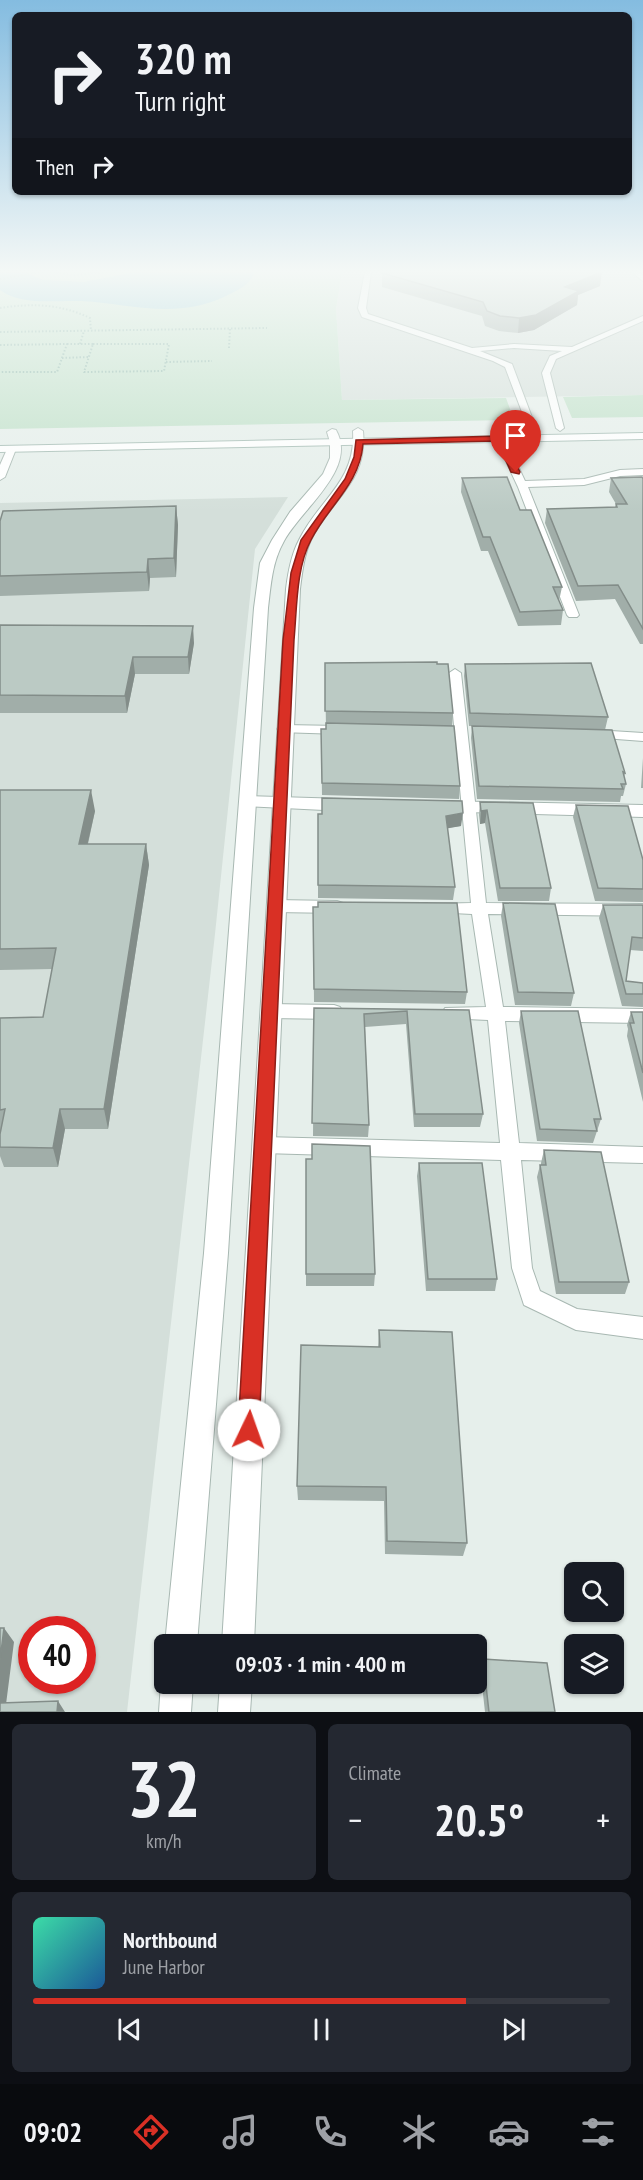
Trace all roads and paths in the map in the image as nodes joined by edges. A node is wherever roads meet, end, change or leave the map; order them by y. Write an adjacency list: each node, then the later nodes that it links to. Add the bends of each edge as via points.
1 (64, 352): 6 (path)
2 (90, 352): 7 (path)
3 (168, 352): 9 (path)
4 (473, 352): 12 (lane, via 509,366)
5 (566, 352): 13 (lane, via 553,358 546,373)
6 (62, 357): 7 (path); 10 (path, via 57,372)
7 (88, 357): 9 (path, via 84,372 164,371)
8 (212, 361): 9 (path)
9 (166, 362)
10 (0, 372)
11 (643, 426): 13 (street)
12 (532, 428): 13 (street); 16 (street)
13 (560, 428)
14 (643, 436): 18 (street)
15 (334, 437): 16 (street); 17 (street); 19 (street); 29 (street, via 336,458 328,475 294,515 267,563)
16 (359, 437): 18 (street); 25 (street, via 358,457 349,479 305,540 296,573)
17 (0, 438)
18 (500, 438): 22 (lane)
19 (6, 449): 21 (lane)
20 (643, 472): 22 (lane, via 584,482)
21 (0, 477)
22 (521, 484): 23 (lane)
23 (573, 615)
24 (455, 673): 33 (lane)
25 (284, 729): 26 (lane); 30 (street)
26 (355, 730)
27 (583, 734): 28 (lane)
28 (643, 737)
29 (249, 802): 30 (street); 49 (street, via 216,1252)
30 (280, 804): 31 (street); 35 (street)
31 (363, 805)
32 (422, 806): 33 (street)
33 (470, 807): 34 (street); 38 (lane)
34 (643, 811)
35 (275, 906): 36 (lane); 40 (street)
36 (347, 907)
37 (419, 908): 38 (lane)
38 (479, 908): 39 (lane); 43 (lane)
39 (643, 910)
40 (270, 1011): 41 (lane); 45 (street)
41 (353, 1012)
42 (436, 1013): 43 (lane)
43 (496, 1014): 44 (lane); 46 (lane)
44 (643, 1016)
45 (263, 1145): 46 (lane); 50 (street)
46 (510, 1151): 47 (lane); 48 (lane, via 522,1268 531,1298 576,1319)
47 (643, 1155)
48 (643, 1328)
49 (182, 1634)
50 (239, 1634)
51 (176, 1694): 53 (street)
52 (235, 1694): 54 (street)
53 (175, 1712)
54 (234, 1712)

